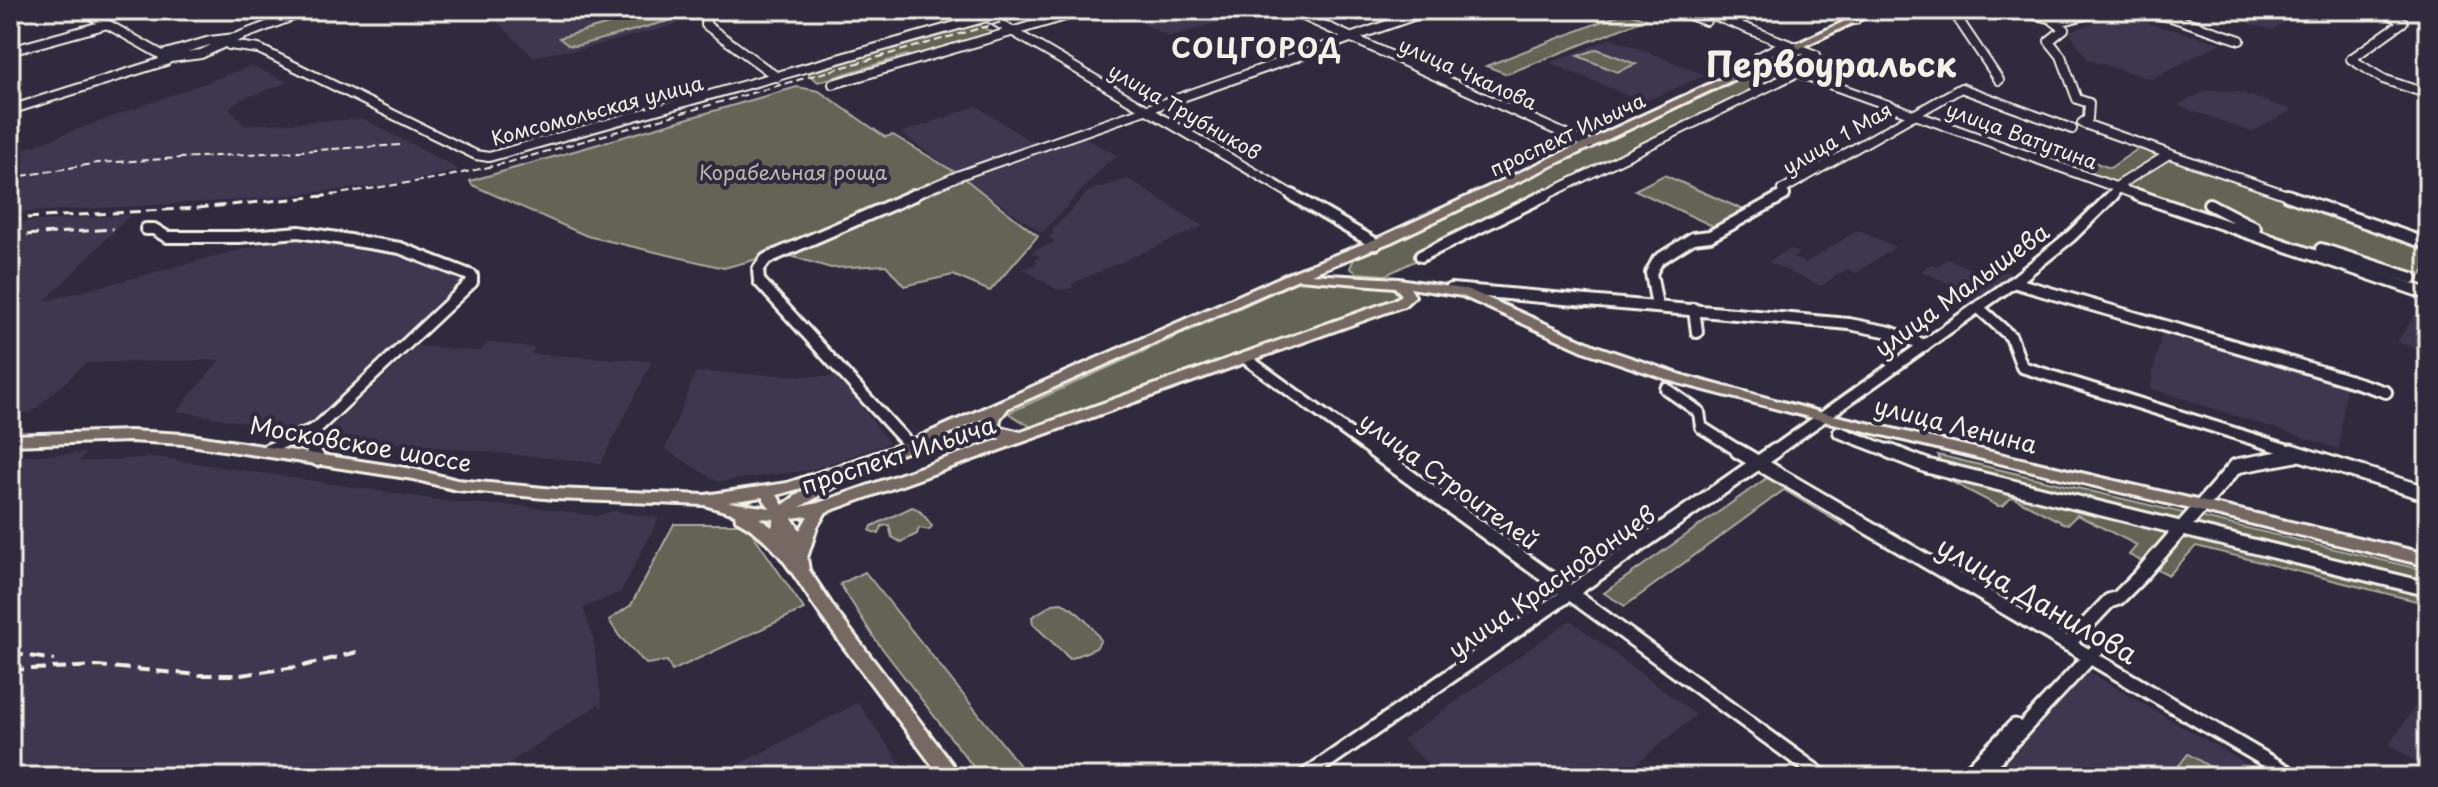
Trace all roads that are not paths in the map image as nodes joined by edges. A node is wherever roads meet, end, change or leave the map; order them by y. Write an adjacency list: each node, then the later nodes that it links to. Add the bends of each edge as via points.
1 (82, 10): 25 (street)
2 (309, 10): 29 (street)
3 (700, 10): 35 (street, via 706,25)
4 (976, 10): 21 (street, улица Трубников)
5 (1012, 10): 21 (street, Комсомольская улица)
6 (1026, 10): 22 (street)
7 (1064, 10): 26 (street)
8 (1086, 10): 26 (street)
9 (1290, 10): 27 (street, улица Чкалова)
10 (1430, 10): 27 (street)
11 (1676, 10): 30 (street)
12 (1689, 10): 30 (street)
13 (1699, 10): 30 (street)
14 (1824, 10): 23 (street)
15 (1876, 10): 23 (main road, проспект Ильича)
16 (1943, 10): 36 (street, via 1956,16)
17 (2010, 10): 24 (street)
18 (2105, 10): 24 (street)
19 (2127, 10): 28 (street, via 2171,17)
20 (2383, 10): 38 (street, via 2403,22 2351,59 2383,79)
21 (988, 17): 26 (street, улица Трубников); 35 (street, Комсомольская улица)
22 (1000, 17)
23 (1855, 20): 30 (main road, проспект Ильича)
24 (2059, 22): 44 (street, улица Ватутина, via 2064,29 2049,41 2061,56 2077,99 2089,103 2088,119 2082,123)
25 (104, 25): 31 (street); 32 (street)
26 (1013, 28): 37 (street); 39 (street, улица Трубников)
27 (1350, 38): 39 (street); 43 (street, улица Чкалова)
28 (2240, 40)
29 (232, 41): 32 (street, via 201,43); 35 (street, Комсомольская улица, via 489,157)
30 (1786, 46): 33 (main road, проспект Ильича); 34 (street, via 1816,55)
31 (10, 51)
32 (164, 58): 40 (street)
33 (1768, 62): 34 (street, улица Ватутина); 43 (main road, проспект Ильича)
34 (1792, 72): 41 (street, улица Ватутина); 52 (street)
35 (777, 77)
36 (1999, 80)
37 (833, 84)
38 (2428, 94)
39 (1147, 108): 50 (street, улица Трубников); 77 (street, via 960,175 766,259 758,270 759,281)
40 (10, 110)
41 (1914, 115): 42 (street, улица 1 Мая, via 1961,88); 45 (street, улица Ватутина); 63 (street, улица 1 Мая, via 1782,190 1784,195 1710,236 1693,238 1668,252 1652,267)
42 (2072, 129)
43 (1589, 145): 50 (main road, проспект Ильича)
44 (2169, 154): 45 (street, улица Ватутина); 49 (street, улица Ватутина)
45 (2119, 189): 56 (street, улица Малышева, via 2099,212); 60 (street, улица Ватутина)
46 (2209, 204): 54 (street, via 2246,225)
47 (146, 229): 73 (street, via 167,237 299,232 400,248 472,276 472,282)
48 (2428, 230): 49 (street)
49 (2423, 243)
50 (1376, 244): 51 (main road, проспект Ильича)
51 (1351, 254): 53 (main road, проспект Ильича); 55 (main road, via 1346,269)
52 (1421, 256)
53 (1294, 276): 55 (main road, улица Ленина); 71 (main road, проспект Ильича)
54 (2412, 278)
55 (1355, 279): 58 (main road, улица Ленина)
56 (2013, 282): 65 (street, улица Малышева); 70 (street)
57 (2428, 282): 60 (street)
58 (1399, 283): 59 (main road, улица Ленина); 62 (main road, via 1409,296)
59 (1440, 288): 61 (main road, улица Ленина); 63 (street, улица Ленина)
60 (2424, 292)
61 (1484, 300): 62 (main road, улица Ленина, via 1431,296); 69 (main road, улица Ленина, via 1591,349)
62 (1399, 303): 68 (main road, проспект Ильича)
63 (1657, 306): 64 (street, улица Ленина)
64 (1694, 309): 66 (street); 67 (street, улица Ленина, via 1849,324)
65 (1980, 309): 67 (street, улица Малышева); 79 (street, via 2011,337 2022,367)
66 (1697, 332)
67 (1925, 345): 72 (street, улица Малышева)
68 (1245, 358): 75 (main road, проспект Ильича); 93 (street, улица Строителей)
69 (1683, 380): 72 (main road, улица Ленина); 81 (street, улица Данилова, via 1666,389 1699,412 1701,427)
70 (2386, 392)
71 (1002, 406): 75 (main road, проспект Ильича, via 992,429); 77 (main road, проспект Ильича)
72 (1820, 416): 81 (street, улица Краснодонцев); 85 (main road, улица Ленина)
73 (318, 427): 78 (street); 80 (street, via 310,448)
74 (1839, 432): 88 (street, via 1927,466)
75 (1028, 436): 86 (main road, проспект Ильича)
76 (10, 440): 78 (main road, Московское шоссе, via 158,436)
77 (903, 448): 82 (main road, проспект Ильича); 87 (main road, проспект Ильича, via 801,497)
78 (264, 451): 80 (main road, Московское шоссе)
79 (2301, 454): 83 (street); 85 (street, via 2236,466)
80 (318, 459): 84 (main road, Московское шоссе, via 457,485)
81 (1757, 462): 93 (street, улица Краснодонцев); 94 (street, улица Данилова)
82 (767, 492): 84 (main road, проспект Ильича); 87 (main road)
83 (2428, 494)
84 (705, 500): 87 (main road, проспект Ильича, via 748,514); 89 (main road, via 756,522)
85 (2200, 507): 88 (street); 90 (main road, улица Ленина)
86 (821, 508): 87 (main road, проспект Ильича); 91 (main road, via 809,527)
87 (782, 515): 89 (main road, проспект Ильича); 91 (main road, via 795,535)
88 (2182, 528): 92 (street); 94 (street)
89 (780, 543): 91 (main road)
90 (2428, 560)
91 (801, 568): 96 (main road)
92 (2428, 589)
93 (1570, 595): 97 (street, улица Краснодонцев); 98 (street, улица Строителей)
94 (2068, 644): 95 (street, улица Данилова)
95 (2091, 652): 99 (street); 100 (street); 101 (street, улица Данилова)
96 (952, 777)
97 (1304, 777)
98 (1823, 777)
99 (1965, 777)
100 (1978, 777)
101 (2295, 777)

